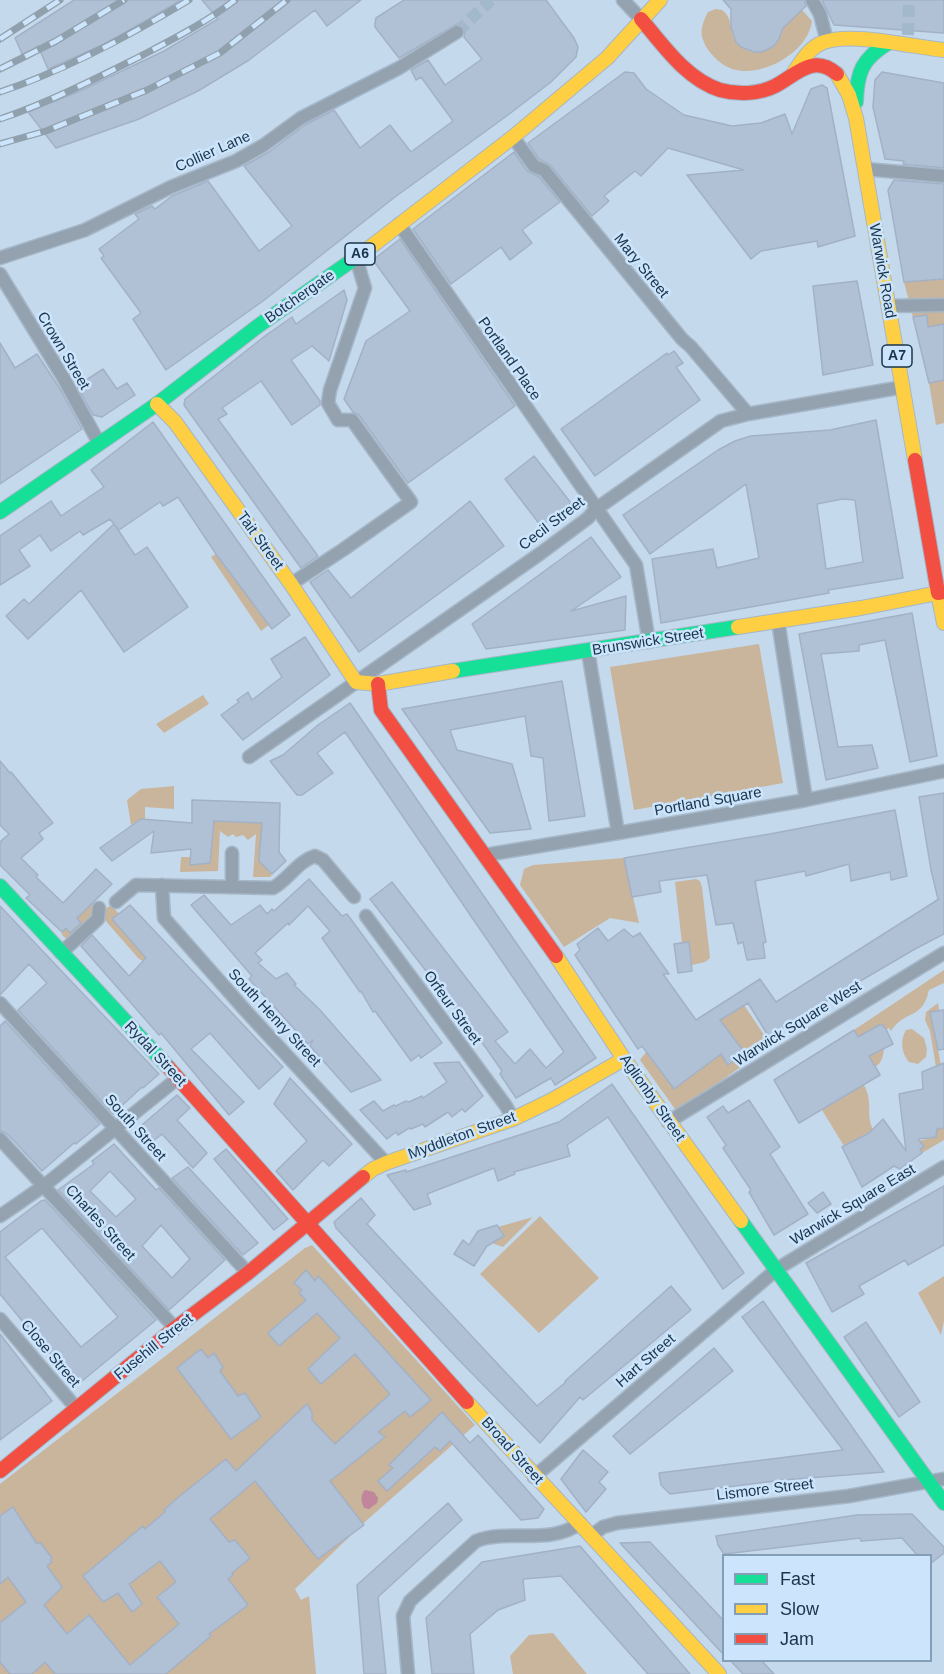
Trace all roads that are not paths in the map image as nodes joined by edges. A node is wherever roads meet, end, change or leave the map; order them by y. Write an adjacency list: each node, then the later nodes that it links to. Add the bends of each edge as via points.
1 (623, 0): 4 (street)
2 (660, 0): 4 (street, Botchergate)
3 (812, 0): 6 (street)
4 (641, 19): 9 (street, A7, via 689,72 709,86 734,93 757,91 775,86); 11 (street, Botchergate / A6, via 607,58)
5 (457, 32): 15 (street, Collier Lane, via 399,68 301,118 236,161 171,187 85,230)
6 (827, 41): 7 (street, A7, via 846,38); 9 (street, A7, via 802,56)
7 (888, 43): 8 (street, A7); 10 (street, via 868,56 857,77)
8 (944, 50)
9 (795, 71): 10 (street, Warwick Road / A7, via 821,66 840,75 850,92)
10 (856, 118): 12 (street, Warwick Road / A7)
11 (513, 137): 14 (street, Botchergate / A6); 22 (street, Mary Street)
12 (865, 168): 13 (street); 19 (street, Warwick Road / A7)
13 (944, 176)
14 (399, 224): 16 (street, Botchergate / A6); 24 (street, Portland Place)
15 (0, 258)
16 (356, 258): 21 (street, Botchergate / A6, via 258,326); 26 (street, via 365,288 328,403 338,420 352,420 411,502)
17 (0, 274): 23 (street, Crown Street)
18 (944, 305): 19 (street)
19 (889, 306): 20 (street, Warwick Road / A7)
20 (903, 387): 22 (street, Cecil Street); 27 (street, Warwick Road / A7)
21 (157, 405): 23 (street, Botchergate / A6); 26 (street, Tait Street, via 175,422)
22 (748, 414): 24 (street, Cecil Street, via 721,421)
23 (99, 443): 25 (street, Botchergate / A6)
24 (596, 509): 30 (street, Portland Place, via 636,565); 32 (street, Cecil Street, via 541,553)
25 (0, 512)
26 (291, 584): 32 (street, Tait Street)
27 (941, 593): 28 (street, Brunswick Street); 29 (street, Warwick Road)
28 (777, 621): 30 (street, Brunswick Street); 36 (street)
29 (944, 623)
30 (649, 642): 31 (street, Brunswick Street)
31 (588, 651): 33 (street, Brunswick Street); 37 (street)
32 (356, 682): 33 (street, Brunswick Street); 34 (street, Cecil Street)
33 (378, 684): 39 (street, Aglionby Street, via 381,710)
34 (249, 757)
35 (944, 771): 36 (street, Portland Square)
36 (806, 800): 37 (street, Portland Square)
37 (618, 833): 39 (street, Portland Square)
38 (232, 853): 42 (street)
39 (485, 855): 50 (street, Aglionby Street)
40 (162, 885): 42 (street); 44 (street, via 136,885); 56 (street, South Henry Street, via 164,918)
41 (0, 886): 48 (street, Rydal Street)
42 (232, 887): 43 (street, via 273,888 306,859 315,856 323,860)
43 (354, 897)
44 (116, 902)
45 (99, 908): 48 (street, via 98,919)
46 (366, 916): 52 (street, Orfeur Street)
47 (944, 952): 53 (street, Warwick Square West)
48 (61, 953): 51 (street, Rydal Street)
49 (0, 1003): 54 (street, South Street)
50 (624, 1059): 52 (street, Myddleton Street); 53 (street, Aglionby Street)
51 (178, 1078): 54 (street); 60 (street, Rydal Street)
52 (513, 1119): 56 (street, Myddleton Street)
53 (669, 1122): 61 (street, Aglionby Street)
54 (115, 1129): 58 (street); 62 (street, South Street)
55 (0, 1139): 58 (street, Charles Street)
56 (386, 1163): 60 (street, Myddleton Street, via 373,1169)
57 (944, 1167): 61 (street, Warwick Square East)
58 (45, 1185): 59 (street); 64 (street, Charles Street)
59 (0, 1216)
60 (308, 1224): 62 (street, Fusehill Street); 67 (street, Broad Street)
61 (777, 1269): 67 (street, Hart Street); 69 (street, Aglionby Street)
62 (248, 1273): 64 (street, Fusehill Street)
63 (0, 1319): 65 (street, Close Street)
64 (176, 1328): 65 (street, Fusehill Street)
65 (77, 1409): 66 (street, Fusehill Street)
66 (0, 1471)
67 (534, 1477): 71 (street, Broad Street)
68 (944, 1479): 69 (street, Lismore Street)
69 (928, 1481): 70 (street, Aglionby Street); 72 (street, Lismore Street, via 849,1496 617,1523)
70 (944, 1503)
71 (580, 1523): 72 (street, Broad Street); 73 (street, via 567,1532 476,1541 410,1601 403,1616)
72 (592, 1535): 74 (street, Broad Street)
73 (408, 1674)
74 (719, 1674)

